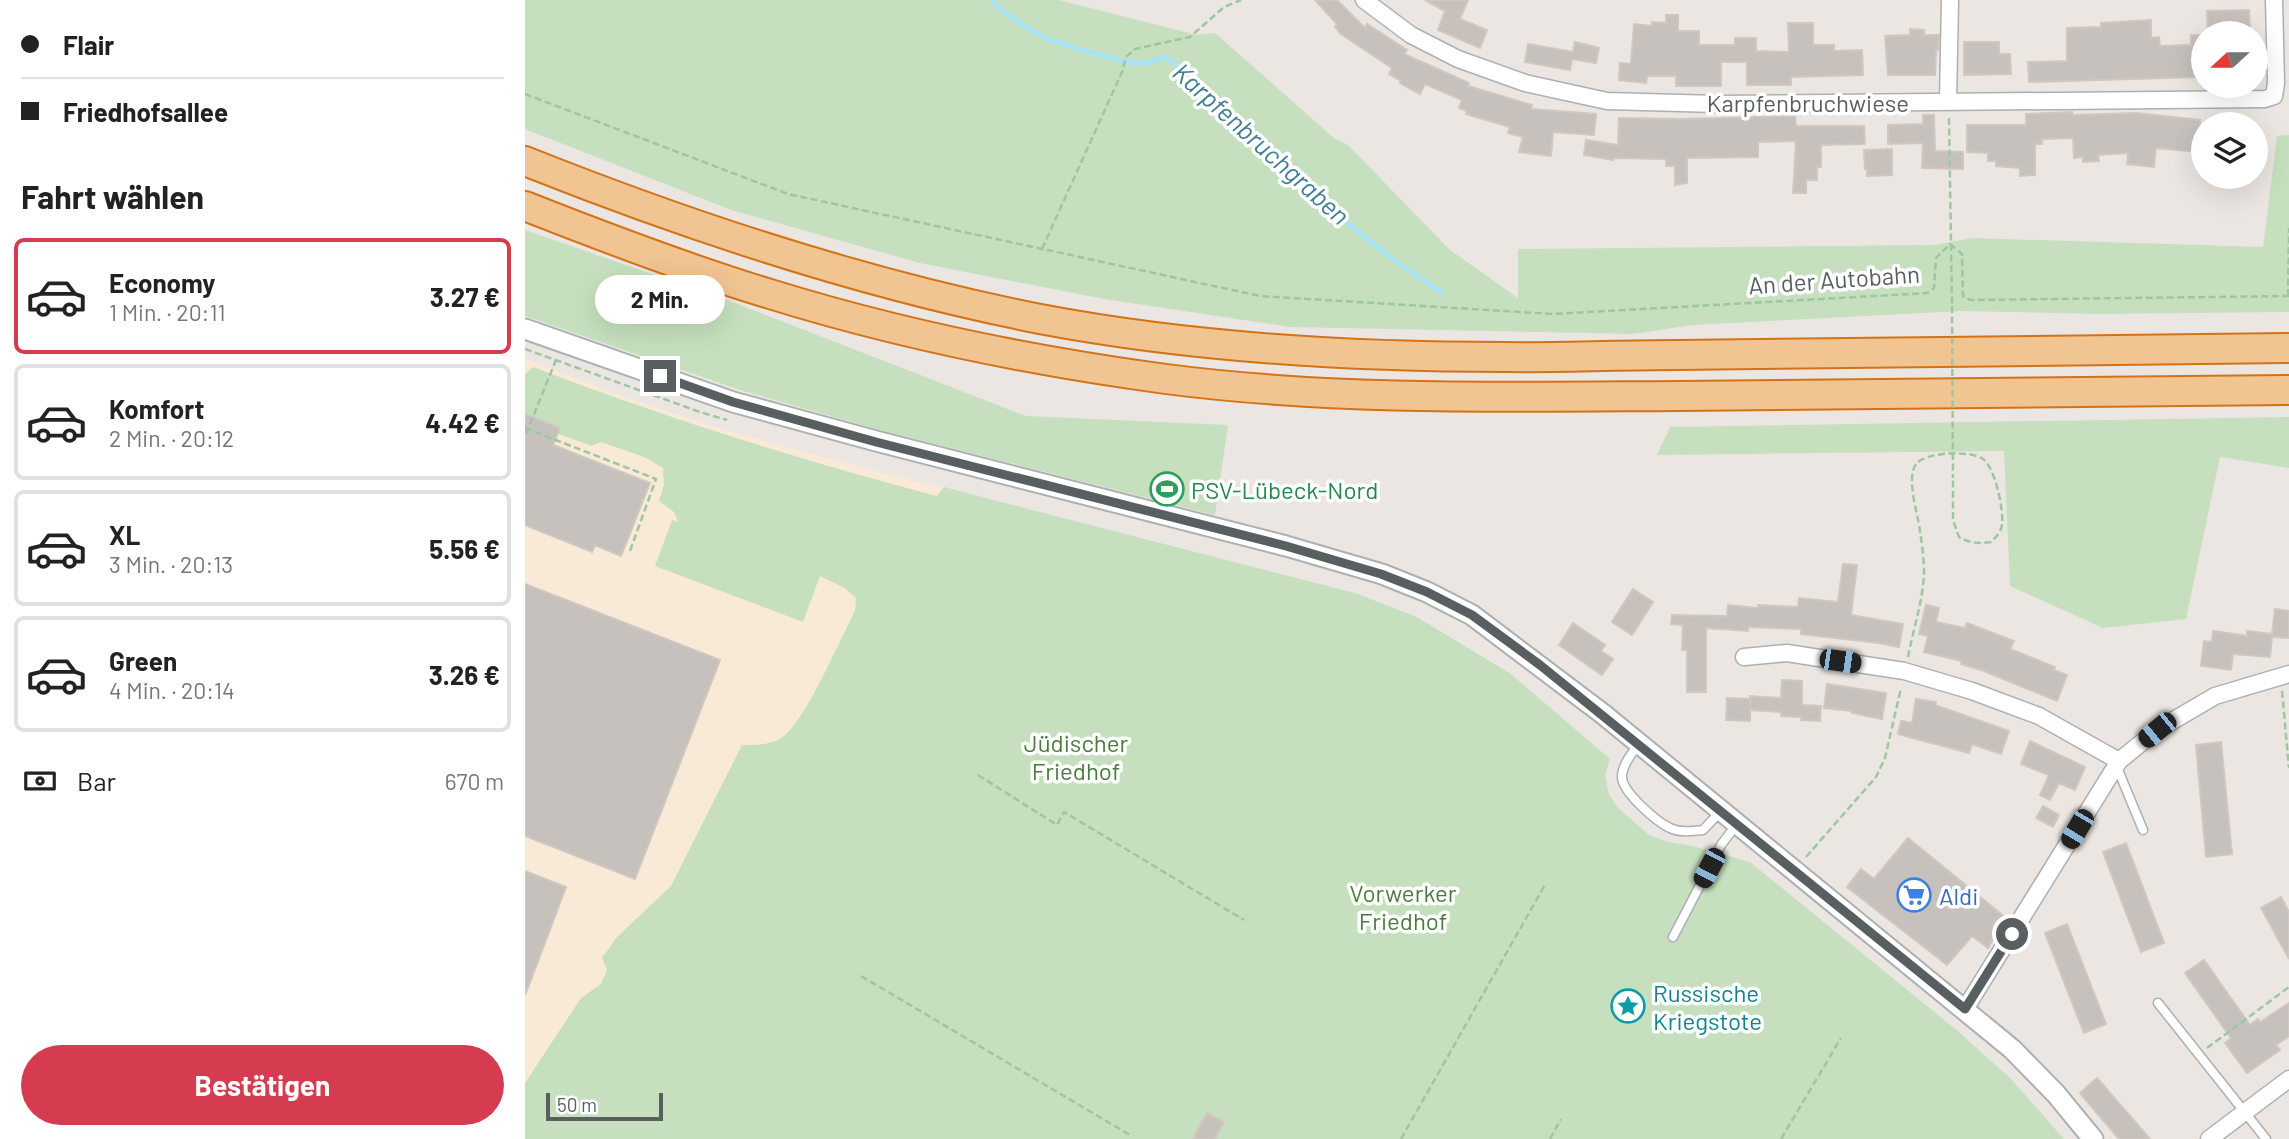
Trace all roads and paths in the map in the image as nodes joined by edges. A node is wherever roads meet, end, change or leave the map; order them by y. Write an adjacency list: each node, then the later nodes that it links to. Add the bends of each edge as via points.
1 (1241, 0): 11 (path, via 1224,7 1190,37 1135,49 1126,57)
2 (1364, 0): 6 (street, Karpfenbruchwiese, via 1411,36 1458,60 1525,83 1607,101)
3 (1950, 0): 6 (street)
4 (2274, 0): 6 (street, Karpfenbruchwiese, via 2276,83 2274,96 2265,99)
5 (525, 94): 11 (path, via 788,194)
6 (1948, 101): 10 (path)
7 (525, 161): 14 (highway, via 640,207 879,282 1043,319 1169,338 1283,350 1509,358)
8 (525, 206): 17 (highway, via 771,295 895,329 1053,362 1170,379 1395,397)
9 (2289, 228): 12 (path)
10 (1950, 244): 11 (path, An der Autobahn, via 1937,258 1934,288 1928,293 1553,314 1260,296); 12 (path, An der Autobahn, via 1962,254 1963,296 1971,300); 23 (path, bridge, via 1952,306 1953,478 1953,520 1959,537 1985,543 1991,542 2003,521 2000,499 1984,459 1968,454 1933,454 1916,463 1911,480 1924,574)
11 (1042, 249)
12 (2288, 296)
13 (525, 329): 25 (street, via 733,402 1381,574 1472,615)
14 (2289, 348)
15 (525, 349): 16 (path)
16 (556, 360): 18 (path); 19 (path)
17 (2289, 390)
18 (737, 423)
19 (526, 429): 20 (path); 21 (path, via 656,479)
20 (526, 434)
21 (631, 551)
22 (1744, 657): 23 (street, via 1787,653)
23 (1904, 671): 26 (street, via 2039,716); 32 (path, via 1877,777)
24 (2285, 674): 26 (street, via 2215,696 2157,730); 27 (path)
25 (1639, 744): 29 (street); 29 (lane, via 1628,758 1622,778 1636,801 1670,828 1683,831 1703,830)
26 (2117, 763): 31 (lane); 39 (street)
27 (2289, 768)
28 (978, 775): 34 (path, via 1057,825 1064,812)
29 (1721, 810): 30 (street)
30 (1737, 823): 32 (street); 35 (lane)
31 (2143, 831)
32 (1794, 871): 39 (street)
33 (1546, 883): 46 (path)
34 (1244, 920)
35 (1673, 937)
36 (861, 976): 45 (path)
37 (2289, 987): 41 (path)
38 (2158, 1003): 41 (lane)
39 (1965, 1009): 49 (street, via 2012,1049)
40 (1841, 1038): 48 (path)
41 (2199, 1055): 43 (lane)
42 (2289, 1079): 43 (street)
43 (2246, 1113): 50 (street); 51 (lane)
44 (1561, 1119): 47 (path)
45 (1130, 1135)
46 (1401, 1139)
47 (1550, 1139)
48 (1781, 1139)
49 (2093, 1139)
50 (2209, 1139)
51 (2266, 1139)

